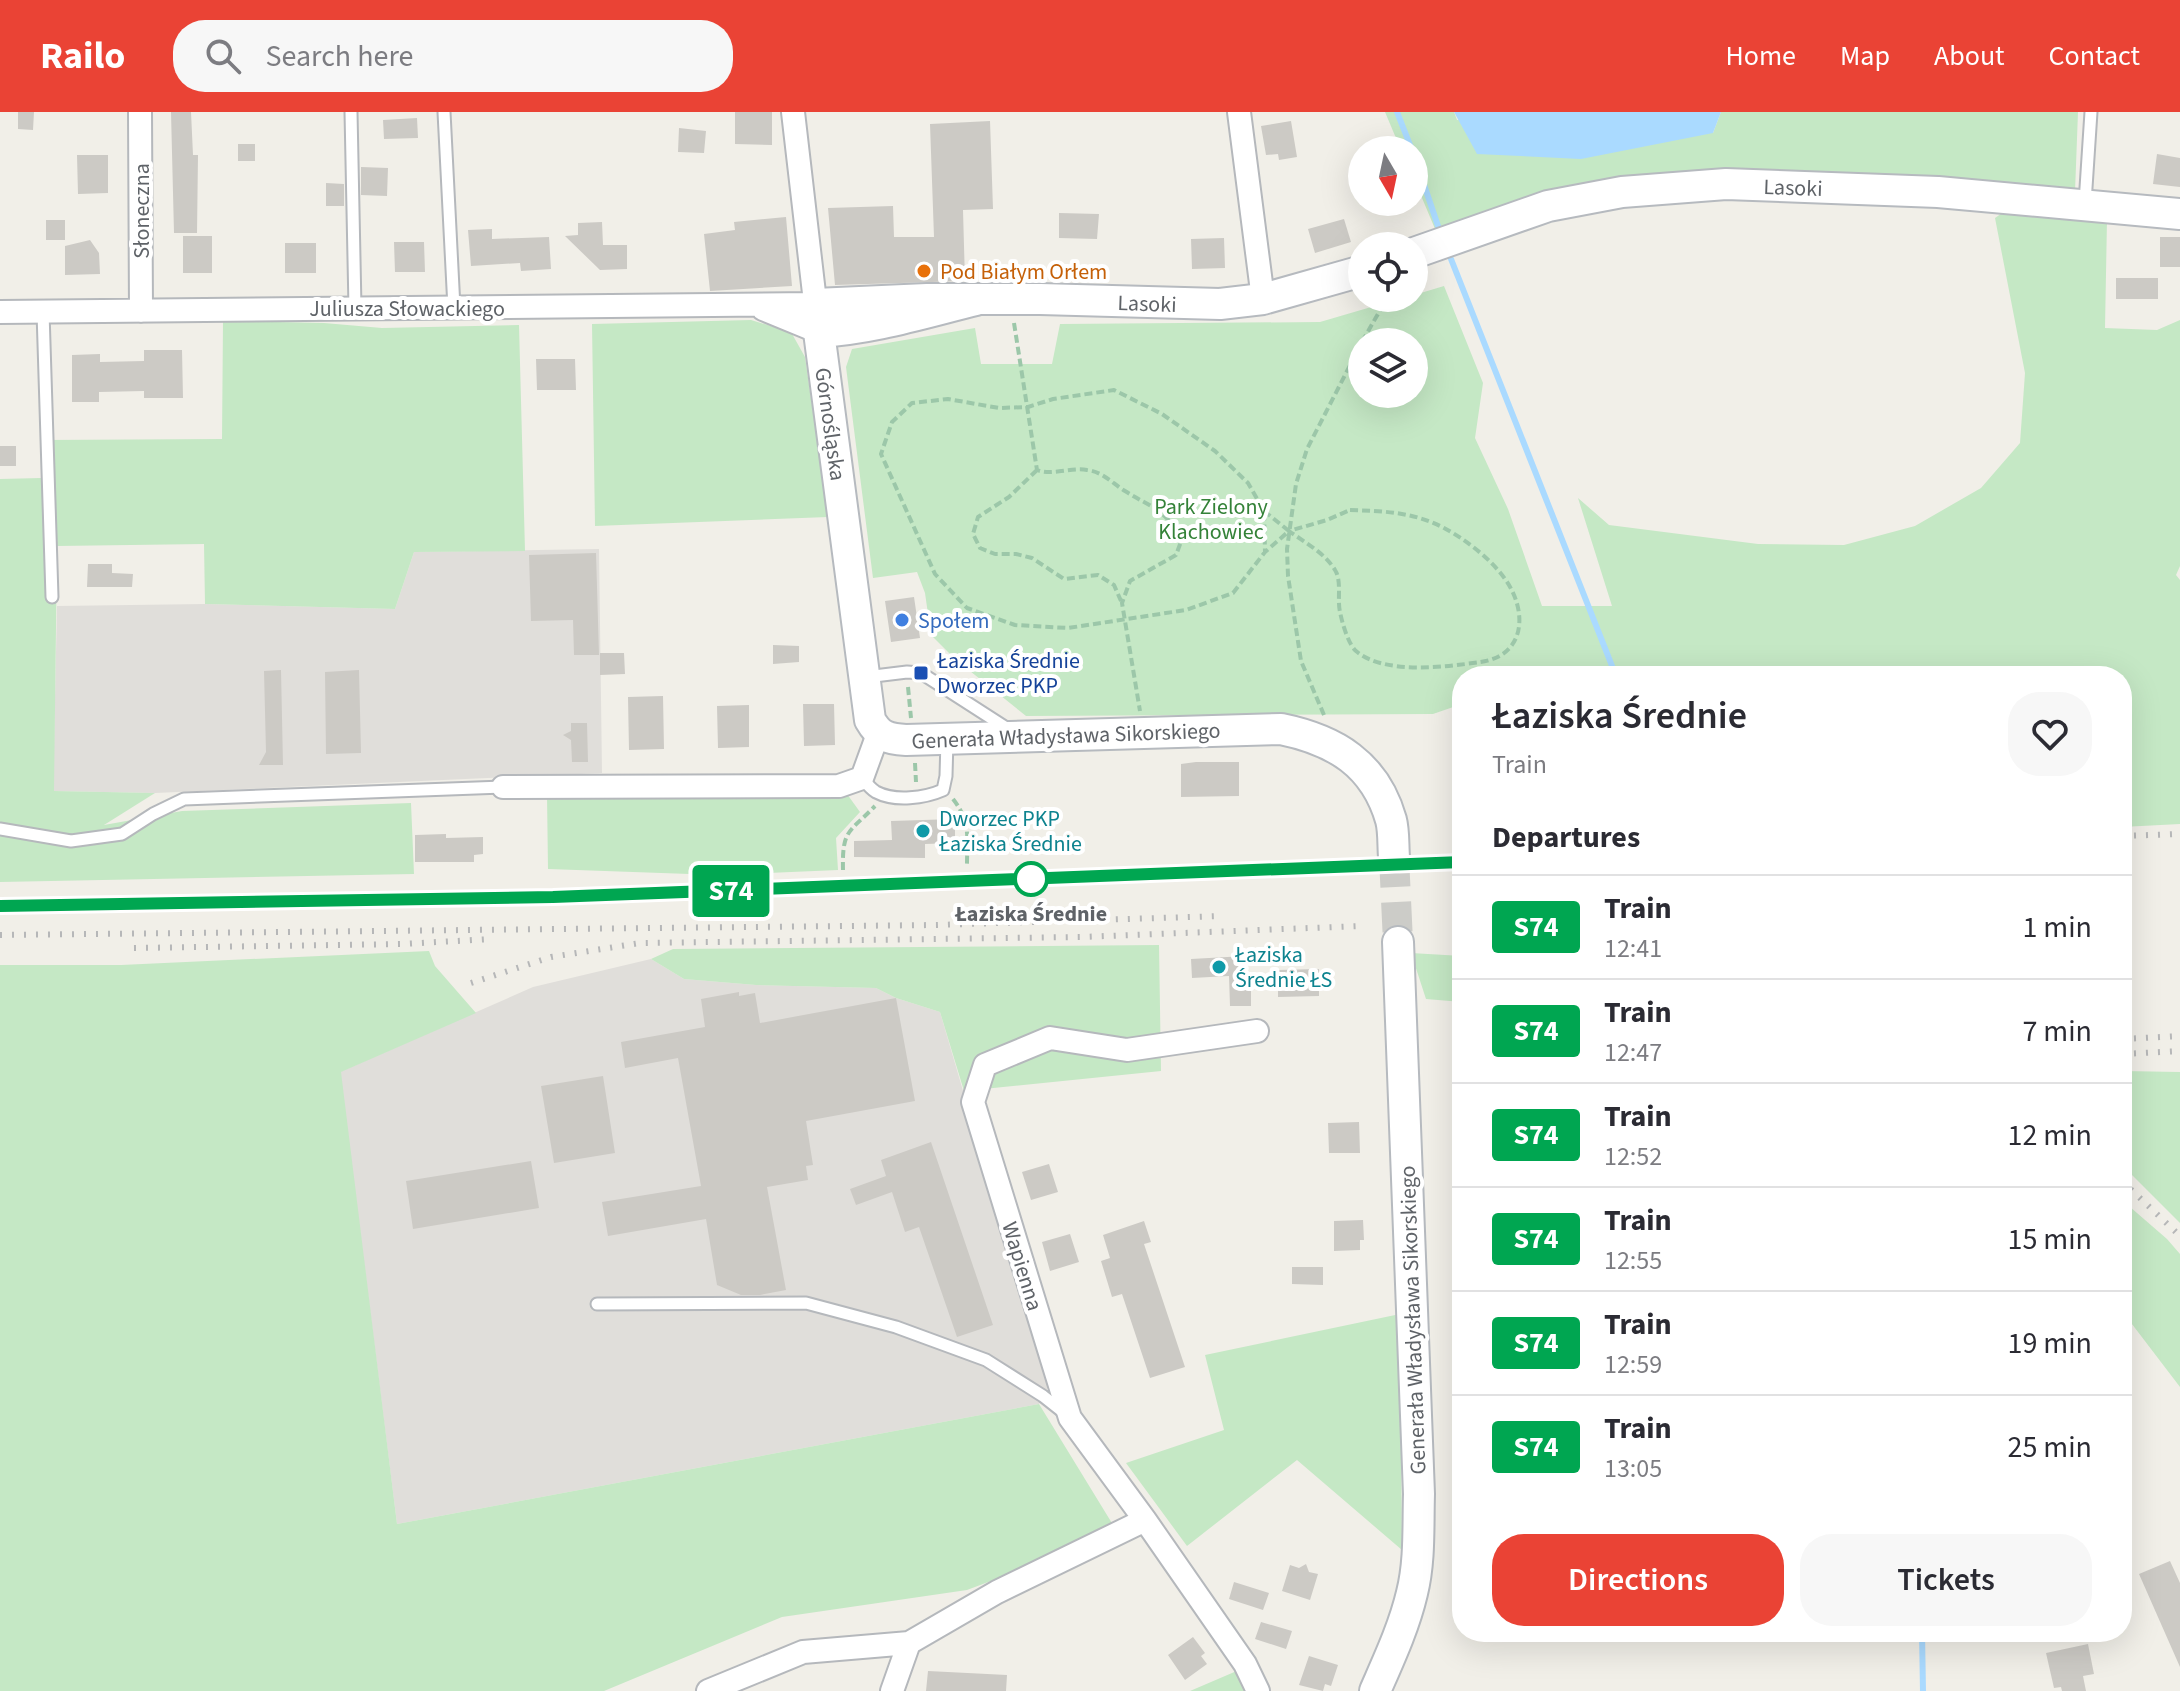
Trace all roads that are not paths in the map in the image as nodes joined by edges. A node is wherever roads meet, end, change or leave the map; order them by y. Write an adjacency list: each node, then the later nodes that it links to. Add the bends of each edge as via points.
1 (140, 112): 14 (street, Słoneczna)
2 (351, 112): 12 (lane)
3 (444, 112): 13 (lane)
4 (793, 112): 17 (street, Górnośląska)
5 (1239, 112): 11 (street)
6 (2091, 112): 7 (lane)
7 (2085, 204): 8 (street, Lasoki); 9 (street, Lasoki, via 1726,184 1622,192 1548,206)
8 (2180, 214)
9 (1428, 248)
10 (1348, 275): 11 (street, Lasoki)
11 (1263, 299): 17 (street, Lasoki, via 1177,305 927,299)
12 (355, 308): 13 (street, Juliusza Słowackiego); 14 (street, Juliusza Słowackiego)
13 (454, 308): 17 (street, Juliusza Słowackiego, via 755,306)
14 (141, 311): 16 (street, Juliusza Słowackiego)
15 (0, 312): 16 (street, Juliusza Słowackiego)
16 (43, 312): 18 (lane)
17 (817, 318): 19 (street, Górnośląska)
18 (52, 597)
19 (864, 678): 20 (street, Górnośląska, via 870,720); 21 (lane, via 921,673)
20 (878, 734): 22 (street, Generała Władysława Sikorskiego, via 906,740); 23 (street)
21 (1019, 735): 22 (street, Generała Władysława Sikorskiego); 26 (street, Generała Władysława Sikorskiego, via 1281,729 1310,735 1341,749 1376,786 1391,821)
22 (947, 738): 23 (lane, via 943,790 894,798 875,792)
23 (862, 778): 24 (street, via 839,786)
24 (503, 787): 25 (lane, via 184,799 122,834 71,841)
25 (0, 829)
26 (1394, 857)
27 (1398, 942): 36 (street, Generała Władysława Sikorskiego, via 1418,1547 1409,1602)
28 (1257, 1031): 30 (street, Wapienna, via 1127,1050 1050,1038 985,1065 973,1102)
29 (597, 1304): 30 (lane, via 806,1303 896,1327 986,1360)
30 (1070, 1418): 31 (street, Wapienna)
31 (1145, 1520): 32 (street, via 997,1592); 35 (street, Wapienna, via 1245,1664)
32 (909, 1643): 33 (street, via 803,1652); 34 (street)
33 (708, 1691)
34 (892, 1691)
35 (1258, 1691)
36 (1375, 1691)

